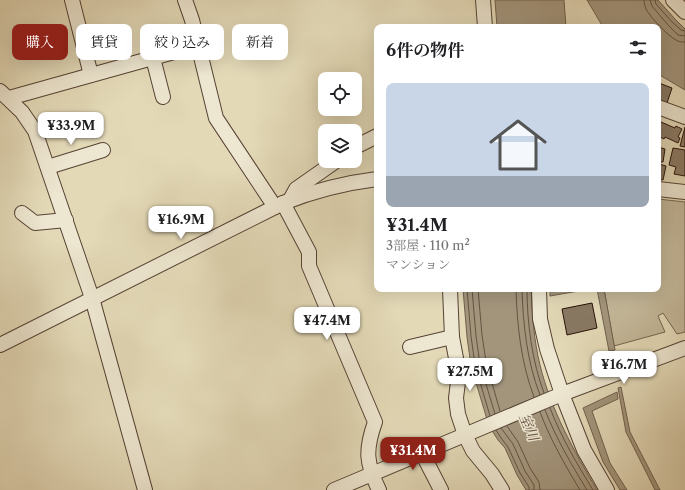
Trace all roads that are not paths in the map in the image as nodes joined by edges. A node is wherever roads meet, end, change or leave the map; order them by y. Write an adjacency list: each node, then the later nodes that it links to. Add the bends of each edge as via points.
1 (72, 0): 11 (street)
2 (186, 0): 6 (street)
3 (483, 0): 7 (street)
4 (673, 0): 5 (street)
5 (685, 12)
6 (193, 24)
7 (485, 24)
8 (146, 60): 11 (street)
9 (153, 60): 13 (street)
10 (202, 60): 24 (street, via 216,118)
11 (91, 75): 12 (street)
12 (4, 94): 19 (street, via 22,112 35,131)
13 (162, 97)
14 (661, 108): 15 (street)
15 (685, 116)
16 (374, 138): 17 (street)
17 (362, 144)
18 (103, 150): 19 (street)
19 (48, 167): 26 (street)
20 (326, 168): 24 (street, via 296,189)
21 (374, 180): 24 (street, via 323,189)
22 (661, 189): 23 (street)
23 (685, 192)
24 (283, 203): 29 (street); 38 (street, via 309,252 309,266 375,422 368,448)
25 (22, 214): 26 (street, via 35,223)
26 (66, 220): 29 (street)
27 (450, 292): 30 (street)
28 (539, 292): 34 (street, via 540,319)
29 (92, 298): 31 (street); 39 (street)
30 (452, 337): 32 (street); 35 (street, via 459,374 456,398 458,414)
31 (0, 345)
32 (410, 347)
33 (685, 348): 34 (street)
34 (557, 396): 35 (street); 37 (street)
35 (465, 435): 36 (street); 43 (street)
36 (422, 452): 38 (street); 42 (street)
37 (594, 469): 44 (street); 45 (street)
38 (371, 474): 40 (street); 41 (street)
39 (145, 490)
40 (334, 490)
41 (379, 490)
42 (441, 490)
43 (502, 490)
44 (607, 490)
45 (614, 490)

